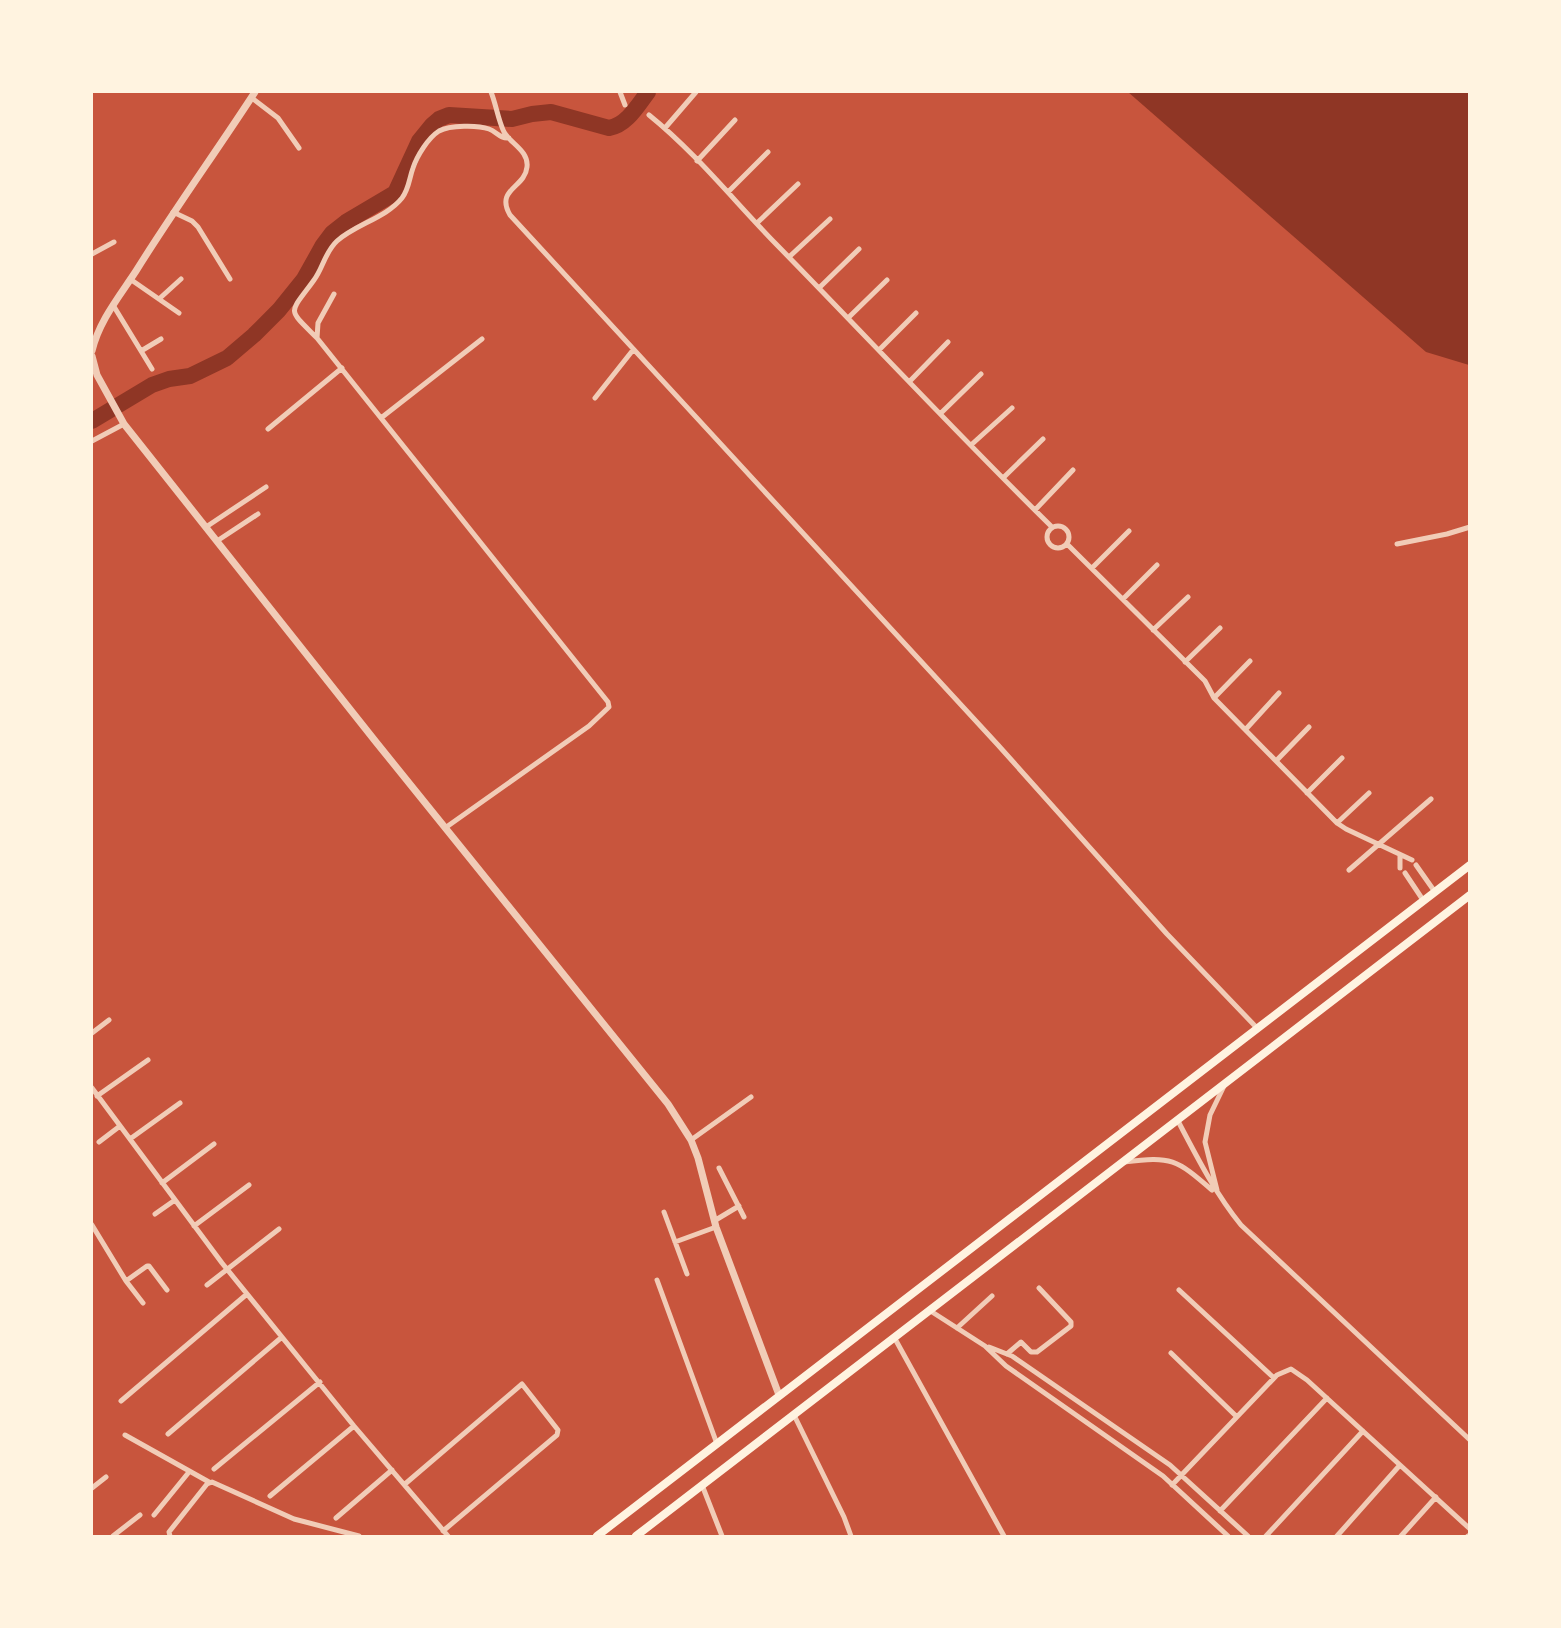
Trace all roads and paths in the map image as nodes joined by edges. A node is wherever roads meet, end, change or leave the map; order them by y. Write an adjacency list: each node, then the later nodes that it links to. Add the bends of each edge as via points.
1 (491, 92): 9 (street)
2 (620, 92): 5 (street)
3 (696, 92): 8 (street)
4 (254, 95): 10 (street, via 278,118); 15 (street)
5 (625, 105)
6 (649, 115): 8 (street)
7 (735, 120): 12 (street)
8 (665, 128): 12 (street)
9 (509, 138): 33 (street, via 488,129 464,127 447,128 434,135 414,167 406,194 396,205 336,242 328,250 318,275 294,306 298,319); 38 (street, via 527,162 524,176 507,195 506,209)
10 (299, 148)
11 (768, 152): 14 (street)
12 (697, 161): 14 (street)
13 (798, 184): 17 (street)
14 (728, 192): 17 (street)
15 (173, 212): 22 (street); 24 (street, via 198,227)
16 (830, 219): 21 (street)
17 (757, 223): 21 (street)
18 (114, 242): 20 (street)
19 (859, 249): 26 (street)
20 (92, 254)
21 (789, 257): 26 (street)
22 (130, 279): 28 (street); 29 (street)
23 (182, 279): 28 (street)
24 (230, 279)
25 (887, 280): 32 (street)
26 (819, 288): 32 (street)
27 (334, 294): 33 (street, via 318,323)
28 (159, 299): 30 (street)
29 (113, 305): 36 (street); 41 (street)
30 (179, 313)
31 (916, 313): 39 (street)
32 (848, 318): 39 (street)
33 (317, 338): 43 (street)
34 (161, 339): 41 (street)
35 (482, 339): 50 (street)
36 (93, 340): 40 (street)
37 (948, 342): 46 (street)
38 (633, 350): 47 (street); 97 (street)
39 (879, 350): 46 (street)
40 (92, 351)
41 (141, 351): 44 (street)
42 (92, 356): 51 (street, via 97,375)
43 (342, 368): 50 (street); 52 (street)
44 (152, 369)
45 (981, 374): 49 (street)
46 (909, 381): 49 (street)
47 (595, 398)
48 (1012, 408): 55 (street)
49 (941, 413): 55 (street)
50 (381, 418): 86 (street, via 609,707 564,745)
51 (124, 424): 54 (street); 61 (street)
52 (268, 429)
53 (1043, 439): 57 (street)
54 (92, 441)
55 (971, 445): 57 (street)
56 (1073, 470): 59 (street)
57 (1003, 478): 59 (street)
58 (266, 488): 61 (street)
59 (1035, 510): 62 (street)
60 (258, 513): 65 (street)
61 (206, 527): 65 (street)
62 (1052, 527): 66 (street, via 1066,528 1070,539); 66 (street, via 1047,534 1050,545 1062,548)
63 (1470, 527): 67 (street)
64 (1129, 531): 69 (street)
65 (217, 541): 86 (street)
66 (1067, 544): 69 (street)
67 (1397, 544)
68 (1157, 565): 71 (street)
69 (1092, 568): 71 (street)
70 (1188, 597): 73 (street)
71 (1123, 599): 73 (street)
72 (1220, 628): 75 (street)
73 (1154, 630): 75 (street)
74 (1250, 661): 77 (street)
75 (1185, 662): 77 (street, via 1205,681)
76 (1279, 693): 79 (street)
77 (1214, 698): 79 (street)
78 (1310, 727): 81 (street)
79 (1246, 729): 81 (street)
80 (1342, 758): 82 (street)
81 (1276, 761): 82 (street)
82 (1307, 793): 85 (street)
83 (1369, 793): 85 (street)
84 (1431, 799): 87 (street)
85 (1337, 823): 87 (street)
86 (445, 828): 108 (street, via 669,1104)
87 (1380, 845): 88 (street); 91 (street)
88 (1400, 855): 90 (street); 93 (street, via 1414,862)
89 (1470, 865): 93 (main road)
90 (1400, 868)
91 (1349, 870)
92 (1405, 873): 95 (street)
93 (1435, 892): 95 (main road)
94 (1470, 895): 100 (main road)
95 (1423, 900): 97 (main road)
96 (109, 1020): 98 (street)
97 (1257, 1028): 146 (main road)
98 (92, 1033)
99 (148, 1060): 102 (street)
100 (1224, 1086): 105 (main road); 115 (street, via 1209,1115 1205,1142)
101 (92, 1088): 102 (street)
102 (97, 1096): 106 (street)
103 (751, 1097): 108 (street)
104 (180, 1103): 107 (street)
105 (1178, 1121): 111 (main road); 115 (street)
106 (120, 1126): 107 (street); 109 (street)
107 (130, 1139): 113 (street)
108 (691, 1140): 121 (street)
109 (99, 1143)
110 (214, 1144): 113 (street)
111 (1123, 1162): 115 (street, via 1153,1158 1175,1161); 137 (main road)
112 (719, 1168): 117 (street)
113 (162, 1183): 116 (street)
114 (249, 1185): 123 (street)
115 (1218, 1195): 157 (street, via 1241,1225)
116 (175, 1200): 119 (street); 123 (street)
117 (739, 1206): 120 (street); 121 (street)
118 (664, 1212): 125 (street)
119 (154, 1214)
120 (744, 1217)
121 (715, 1224): 125 (street); 146 (street)
122 (92, 1225): 129 (street)
123 (194, 1226): 126 (street)
124 (279, 1229): 126 (street)
125 (675, 1242): 127 (street)
126 (227, 1269): 130 (street); 134 (street)
127 (687, 1274)
128 (657, 1280): 158 (street)
129 (126, 1281): 132 (street, via 149,1266); 136 (street)
130 (207, 1285)
131 (1039, 1288): 143 (street, via 1071,1326 1037,1352 1031,1352 1022,1342)
132 (167, 1290)
133 (1179, 1290): 144 (street)
134 (247, 1294): 139 (street); 148 (street)
135 (992, 1296): 138 (street)
136 (143, 1304)
137 (929, 1310): 138 (street); 140 (main road)
138 (957, 1328): 141 (street)
139 (282, 1337): 145 (street); 155 (street)
140 (894, 1337): 149 (main road); 186 (street)
141 (985, 1346): 143 (street); 153 (street)
142 (1171, 1353): 151 (street)
143 (1006, 1354): 150 (street)
144 (1274, 1378): 147 (street, via 1291,1369); 151 (street)
145 (320, 1382): 152 (street); 160 (street)
146 (779, 1395): 158 (main road)
147 (1327, 1398): 154 (street); 172 (street)
148 (121, 1401)
149 (794, 1415): 167 (main road); 185 (street)
150 (1100, 1416): 153 (street); 163 (street)
151 (1236, 1416): 163 (street)
152 (354, 1426): 161 (street); 170 (street)
153 (1092, 1426): 168 (street)
154 (1363, 1431): 159 (street); 189 (street)
155 (168, 1434)
156 (125, 1435): 162 (street)
157 (1470, 1440)
158 (717, 1444): 182 (main road)
159 (1400, 1465): 171 (street); 190 (street)
160 (214, 1469)
161 (393, 1470): 166 (street); 175 (street)
162 (189, 1472): 165 (street); 174 (street)
163 (1182, 1475): 168 (street); 172 (street)
164 (106, 1477): 169 (street)
165 (209, 1482): 179 (street, via 169,1532); 180 (street, via 294,1518)
166 (405, 1484): 177 (street); 177 (street, via 522,1384 534,1397 558,1430 557,1435)
167 (702, 1485): 183 (main road); 184 (street)
168 (1173, 1485): 187 (street)
169 (92, 1488)
170 (270, 1496)
171 (1436, 1497): 176 (street); 191 (street)
172 (1220, 1511): 188 (street)
173 (140, 1515): 178 (street)
174 (154, 1515)
175 (336, 1518)
176 (1470, 1529)
177 (443, 1531): 181 (street)
178 (113, 1536)
179 (170, 1536)
180 (359, 1536)
181 (448, 1536)
182 (597, 1536)
183 (636, 1536)
184 (722, 1536)
185 (851, 1536)
186 (1004, 1536)
187 (1228, 1536)
188 (1248, 1536)
189 (1266, 1536)
190 (1337, 1536)
191 (1401, 1536)

